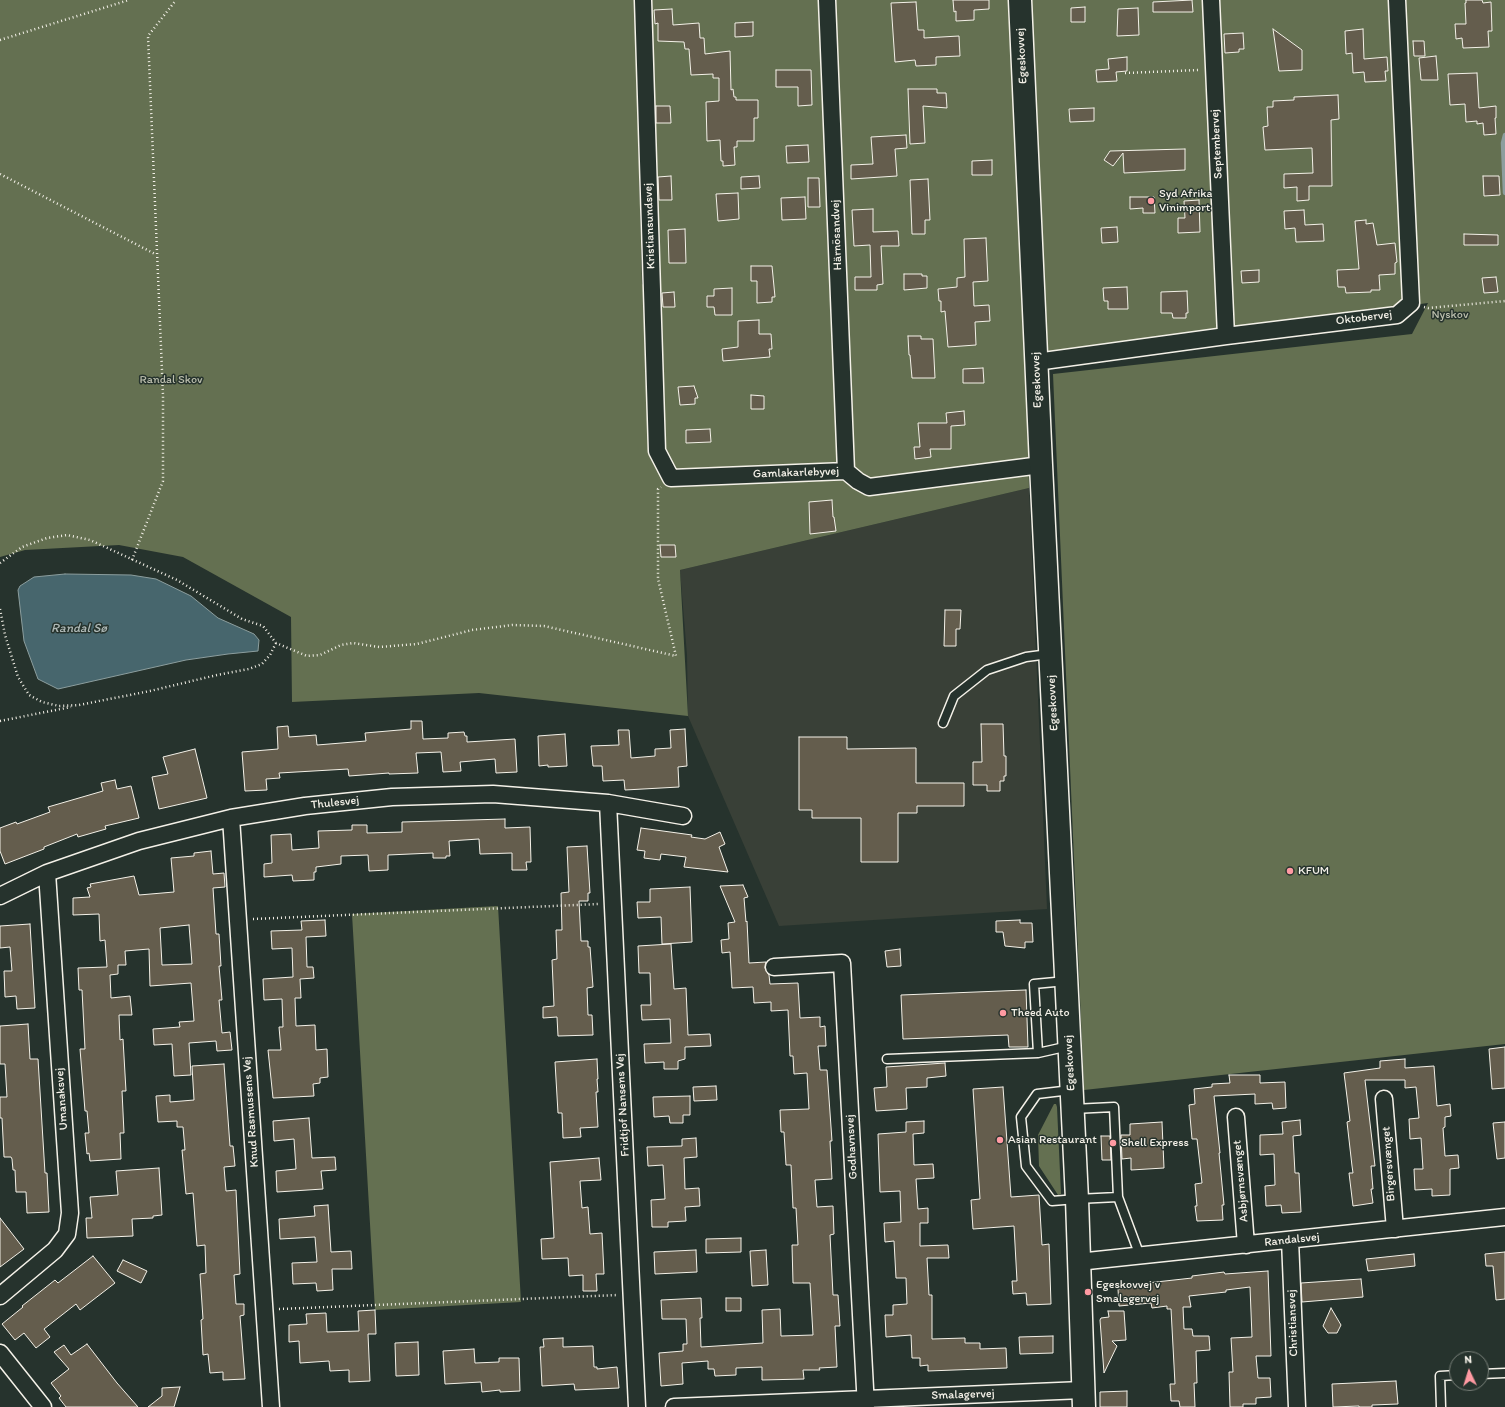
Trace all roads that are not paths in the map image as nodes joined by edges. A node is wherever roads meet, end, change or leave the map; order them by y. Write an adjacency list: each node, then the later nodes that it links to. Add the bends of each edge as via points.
1 (644, 0): 10 (street, Kristiansundsvej, via 657,451)
2 (827, 0): 9 (street, Härnösandvej)
3 (1020, 0): 7 (street, Egeskovvej)
4 (1210, 0): 6 (street, Septembervej)
5 (1397, 0): 6 (street, Oktobervej, via 1411,303 1397,315)
6 (1226, 336): 7 (street, Oktobervej)
7 (1036, 362): 8 (street, Egeskovvej)
8 (1041, 465): 9 (street, Gamlakarlebyvej, via 869,487); 11 (street, Egeskovvej)
9 (846, 471): 10 (street, Gamlakarlebyvej)
10 (671, 478)
11 (1050, 654): 12 (lane, via 1026,657 987,670 954,696); 19 (street, Egeskovvej)
12 (943, 723)
13 (608, 803): 14 (street, Thulesvej); 15 (street, Thulesvej, via 492,794 400,797 304,806); 43 (street, Fridtjof Nansens Vej)
14 (683, 816)
15 (231, 818): 16 (street, Thulesvej, via 139,841); 42 (street, Knud Rasmussens Vej)
16 (47, 873): 17 (street, Thulesvej); 34 (street, Umanaksvej, via 70,1213 67,1234 55,1250)
17 (0, 896)
18 (774, 967): 40 (street, Godhavnsvej, via 842,963)
19 (1066, 981): 20 (street, Egeskovvej); 21 (lane, via 1034,984)
20 (1070, 1046): 21 (lane); 24 (street, Egeskovvej)
21 (1038, 1053): 22 (lane)
22 (887, 1059)
23 (1384, 1099): 29 (street, Birgersvænget)
24 (1072, 1100): 26 (lane, via 1114,1107); 27 (street, Egeskovvej); 27 (lane, via 1037,1094 1021,1117 1026,1166 1052,1201)
25 (1236, 1117): 31 (street, Asbjørnsvænget)
26 (1118, 1197): 27 (lane); 32 (lane)
27 (1077, 1199): 33 (street, Egeskovvej)
28 (1505, 1217): 29 (street, Randalsvej)
29 (1395, 1228): 30 (street, Randalsvej)
30 (1290, 1240): 31 (street, Randalsvej); 45 (street, Christiansvej)
31 (1246, 1244): 32 (street, Randalsvej)
32 (1140, 1256): 33 (street, Randalsvej)
33 (1078, 1262): 39 (street, Egeskovvej)
34 (0, 1296)
35 (0, 1353): 41 (street)
36 (1505, 1373): 37 (lane)
37 (1489, 1374)
38 (1449, 1375): 46 (lane, via 1440,1376)
39 (1083, 1398): 40 (street, Smalagervej)
40 (866, 1403): 44 (street, Smalagervej)
41 (43, 1407)
42 (271, 1407)
43 (637, 1407)
44 (674, 1407)
45 (1297, 1407)
46 (1441, 1407)

